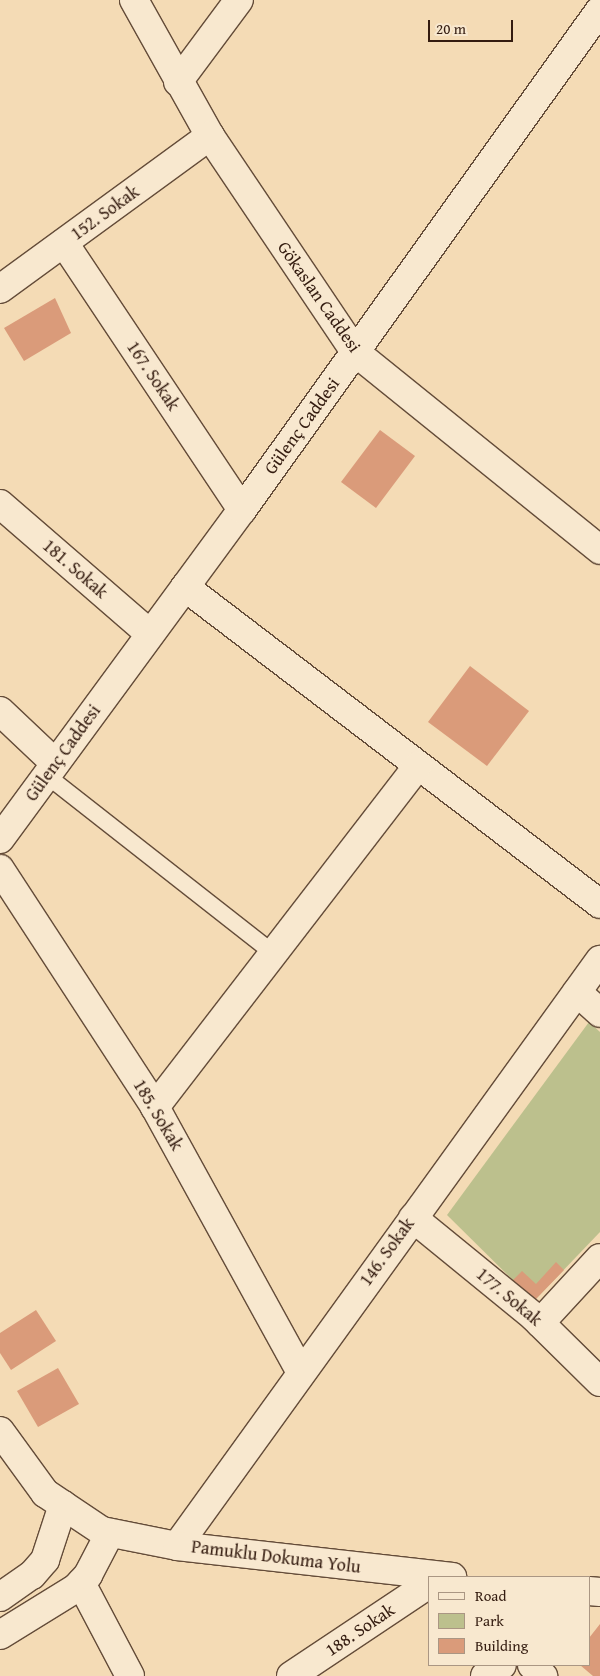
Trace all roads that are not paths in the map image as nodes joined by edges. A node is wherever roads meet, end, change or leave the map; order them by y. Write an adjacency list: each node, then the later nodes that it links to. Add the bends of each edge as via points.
1 (134, 0): 4 (street, Gökaslan Caddesi)
2 (239, 0): 4 (street)
3 (600, 10): 8 (street, Gülenç Caddesi)
4 (178, 82): 5 (street, Gökaslan Caddesi)
5 (210, 136): 6 (street, 152. Sokak); 8 (street, Gökaslan Caddesi)
6 (64, 243): 7 (street, 152. Sokak); 10 (street, 167. Sokak)
7 (0, 289)
8 (355, 352): 10 (street, Gülenç Caddesi); 11 (street, Gökaslan Caddesi)
9 (0, 504): 13 (street, 181. Sokak)
10 (242, 510): 12 (street, Gülenç Caddesi)
11 (597, 540)
12 (185, 587): 13 (street, Gülenç Caddesi); 15 (street)
13 (150, 634): 16 (street, Gülenç Caddesi)
14 (0, 712): 16 (street)
15 (418, 765): 19 (street); 20 (street)
16 (51, 769): 17 (street, Gülenç Caddesi); 20 (lane)
17 (0, 839)
18 (0, 869): 24 (street, 185. Sokak)
19 (600, 904)
20 (274, 953): 24 (street)
21 (600, 960): 22 (street, 146. Sokak)
22 (577, 992): 23 (street); 25 (street, 146. Sokak)
23 (600, 1013)
24 (155, 1107): 28 (street, 185. Sokak)
25 (413, 1218): 27 (street, 177. Sokak); 28 (street, 146. Sokak)
26 (600, 1258): 27 (street)
27 (540, 1323): 29 (street, 177. Sokak)
28 (300, 1372): 33 (street, 146. Sokak)
29 (600, 1382)
30 (0, 1431): 31 (street, via 45,1493)
31 (62, 1505): 32 (street); 37 (street, via 45,1560 32,1575)
32 (106, 1532): 33 (street, Pamuklu Dokuma Yolu); 35 (street)
33 (177, 1546): 34 (street, Pamuklu Dokuma Yolu)
34 (428, 1577)
35 (81, 1582): 38 (street); 41 (street)
36 (428, 1587): 42 (street, 188. Sokak)
37 (0, 1597)
38 (0, 1635)
39 (500, 1666): 43 (street)
40 (533, 1666): 44 (street)
41 (130, 1676)
42 (291, 1676)
43 (485, 1676)
44 (543, 1676)

